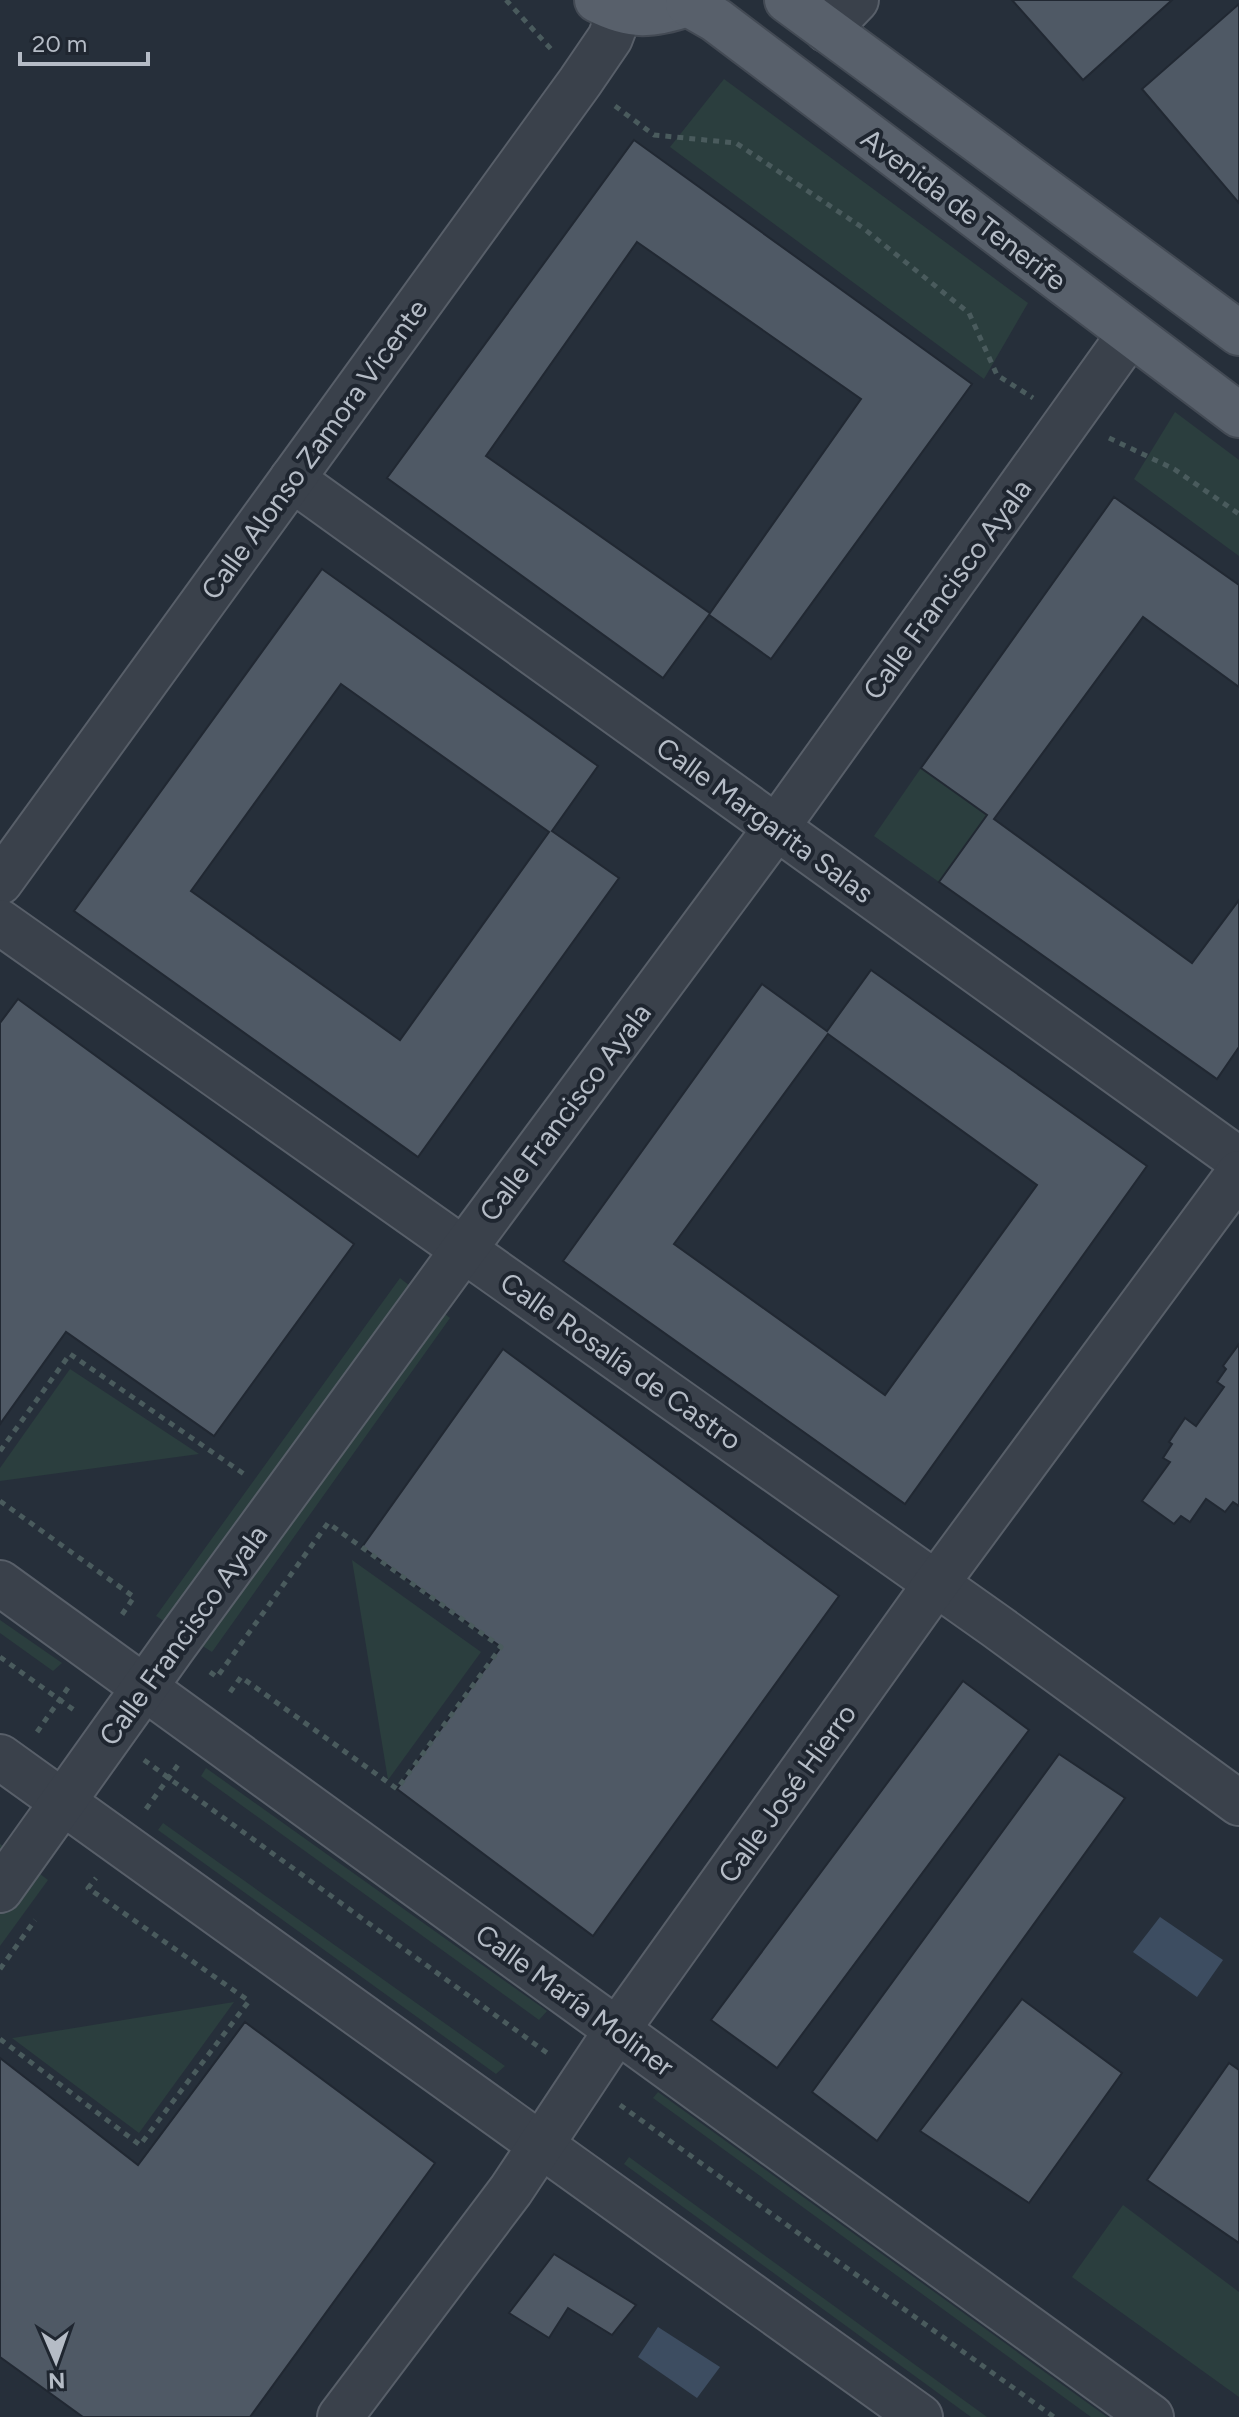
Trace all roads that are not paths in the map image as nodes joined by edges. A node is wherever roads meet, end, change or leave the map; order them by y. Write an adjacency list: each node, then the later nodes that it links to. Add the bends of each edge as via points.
1 (787, 0): 4 (main road)
2 (690, 2): 3 (main road, via 657,14); 6 (main road, Avenida de Tenerife)
3 (609, 6): 8 (street, Calle Alonso Zamora Vicente, via 610,38)
4 (842, 15): 5 (main road)
5 (1239, 333)
6 (1130, 334): 7 (main road, Avenida de Tenerife); 9 (street, Calle Francisco Ayala)
7 (1239, 415)
8 (292, 479): 9 (street, Calle Margarita Salas); 10 (street, Calle Alonso Zamora Vicente)
9 (776, 828): 12 (street, Calle Margarita Salas); 14 (street, Calle Francisco Ayala)
10 (0, 882)
11 (0, 922): 14 (street, Calle Rosalía de Castro)
12 (1239, 1160)
13 (1239, 1173): 16 (street, Calle José Hierro)
14 (464, 1249): 16 (street, Calle Rosalía de Castro); 17 (street, Calle Francisco Ayala)
15 (0, 1583): 17 (street, Calle María Moliner)
16 (935, 1585): 20 (street, Calle Rosalía de Castro); 22 (street, Calle José Hierro)
17 (144, 1687): 19 (street, Calle Francisco Ayala); 22 (street, Calle María Moliner)
18 (0, 1757): 19 (street)
19 (63, 1802): 21 (street, Calle Francisco Ayala); 23 (street)
20 (1239, 1803)
21 (0, 1890)
22 (617, 2030): 23 (street, Calle José Hierro); 26 (street, Calle María Moliner)
23 (541, 2147): 24 (street, Calle José Hierro); 25 (street)
24 (340, 2417)
25 (920, 2417)
26 (1151, 2417)

